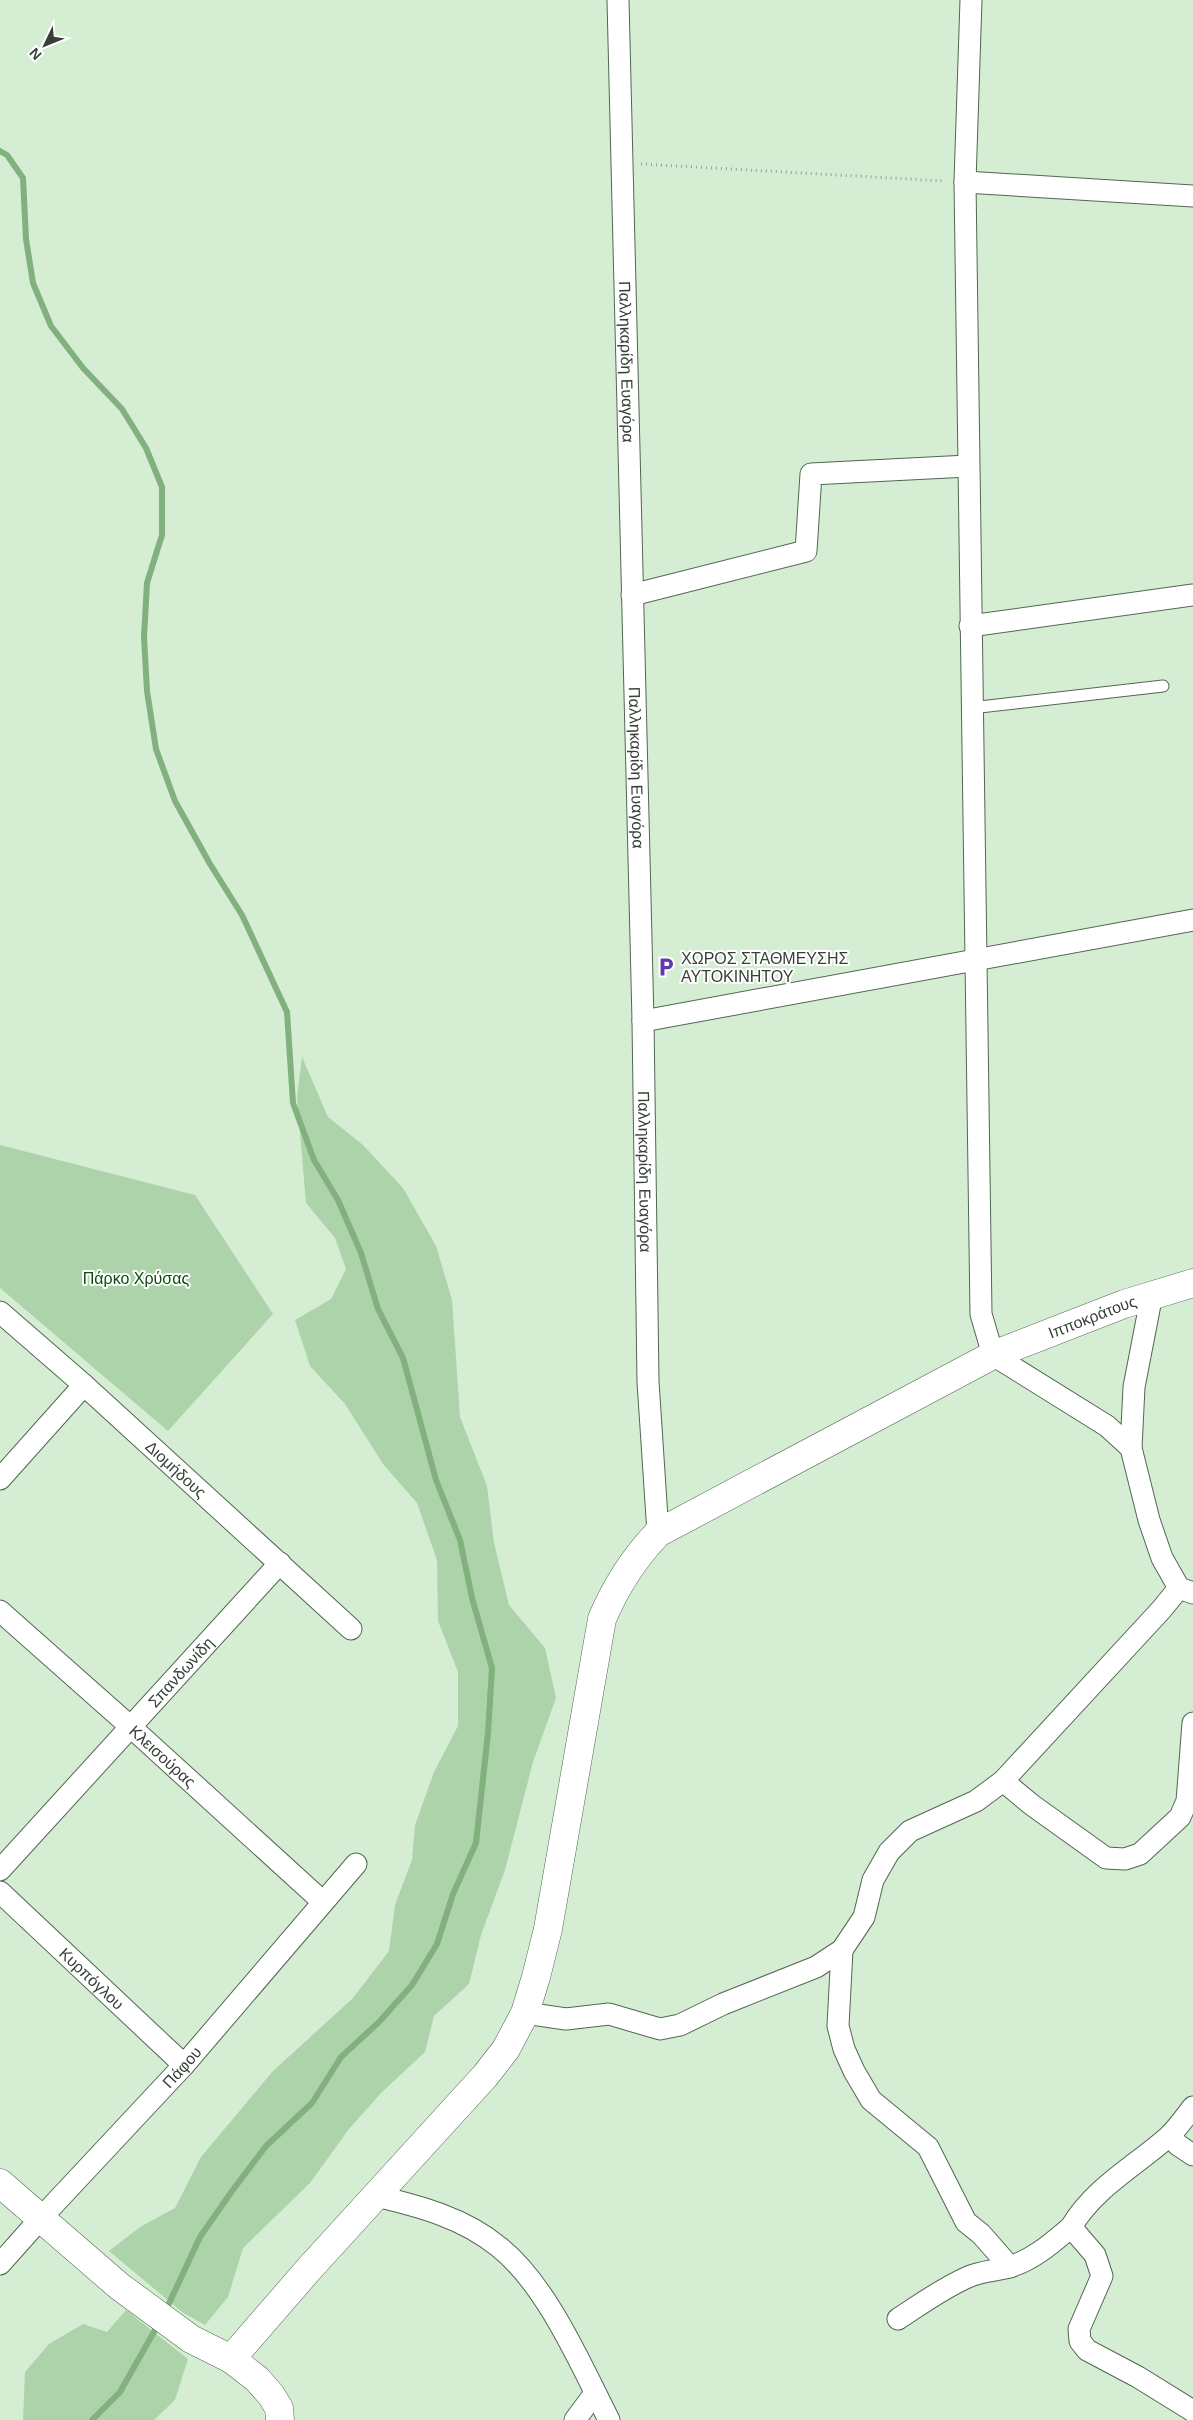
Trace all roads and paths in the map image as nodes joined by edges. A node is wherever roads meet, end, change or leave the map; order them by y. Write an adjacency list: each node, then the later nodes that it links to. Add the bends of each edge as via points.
1 (618, 0): 3 (street, Παλληκαρίδη Ευαγόρα)
2 (972, 0): 4 (street)
3 (621, 163): 4 (path); 7 (street, Παλληκαρίδη Ευαγόρα)
4 (965, 182): 5 (street); 6 (street)
5 (1193, 196)
6 (968, 466): 7 (street, via 811,474 806,552); 9 (street)
7 (632, 595): 14 (street, Παλληκαρίδη Ευαγόρα)
8 (1193, 595): 9 (street)
9 (970, 626): 11 (street)
10 (1163, 686): 11 (lane)
11 (971, 708): 13 (street)
12 (1193, 920): 13 (street)
13 (976, 960): 14 (street); 18 (street, via 981,1314)
14 (642, 1021): 22 (street, Παλληκαρίδη Ευαγόρα, via 648,1382)
15 (1193, 1283): 16 (street, Ιπποκράτους)
16 (1152, 1294): 18 (street, Ιπποκράτους); 20 (street, via 1134,1387)
17 (0, 1312): 19 (street, Διομήδους)
18 (992, 1355): 20 (street, via 1106,1426); 22 (street, Ιπποκράτους)
19 (84, 1385): 21 (street); 23 (street, Διομήδους)
20 (1131, 1448): 24 (street, via 1162,1558)
21 (0, 1479)
22 (658, 1534): 35 (street, Ιπποκράτους, via 638,1554 614,1590 602,1619 548,1929)
23 (280, 1564): 26 (street, Διομήδους); 28 (street, Σπανδωνίδη)
24 (1186, 1590): 29 (street, via 1161,1610)
25 (0, 1611): 28 (street, Κλεισούρας)
26 (351, 1629)
27 (1193, 1723): 29 (street, via 1187,1801 1180,1817 1140,1854 1125,1859 1106,1858)
28 (132, 1728): 31 (street, Σπανδωνίδη); 33 (street, Κλεισούρας)
29 (1003, 1780): 34 (street, via 976,1801 910,1831 889,1852 873,1880 864,1916)
30 (356, 1864): 33 (street, Πάφου)
31 (0, 1870)
32 (0, 1892): 36 (street, Κυρπόγλου)
33 (323, 1902): 36 (street, Πάφου)
34 (842, 1950): 35 (street, via 816,1967 680,2025 660,2029 609,2014 566,2019); 45 (street, via 838,2026 854,2071 871,2100 928,2147 966,2222)
35 (525, 2013): 41 (street, Ιπποκράτους, via 506,2049 485,2076)
36 (184, 2065): 42 (street, Πάφου)
37 (1193, 2108): 38 (street)
38 (1170, 2136): 39 (street, via 1178,2146); 43 (street, via 1102,2188 1081,2209)
39 (1193, 2155)
40 (0, 2182): 42 (street)
41 (376, 2196): 47 (street, Ιπποκράτους); 48 (street, via 428,2209 467,2227 499,2247 530,2280 546,2303)
42 (41, 2218): 44 (street, Πάφου); 47 (street, via 119,2286 191,2339)
43 (1071, 2227): 45 (street, via 1044,2250); 49 (street, via 1095,2255 1102,2276 1078,2329 1080,2341 1086,2350)
44 (0, 2264)
45 (1010, 2267): 46 (street, via 969,2277)
46 (898, 2319)
47 (231, 2359): 50 (street, via 257,2379 271,2395 279,2408)
48 (595, 2393): 51 (street); 52 (street)
49 (1193, 2411)
50 (280, 2420)
51 (575, 2420)
52 (609, 2420)

